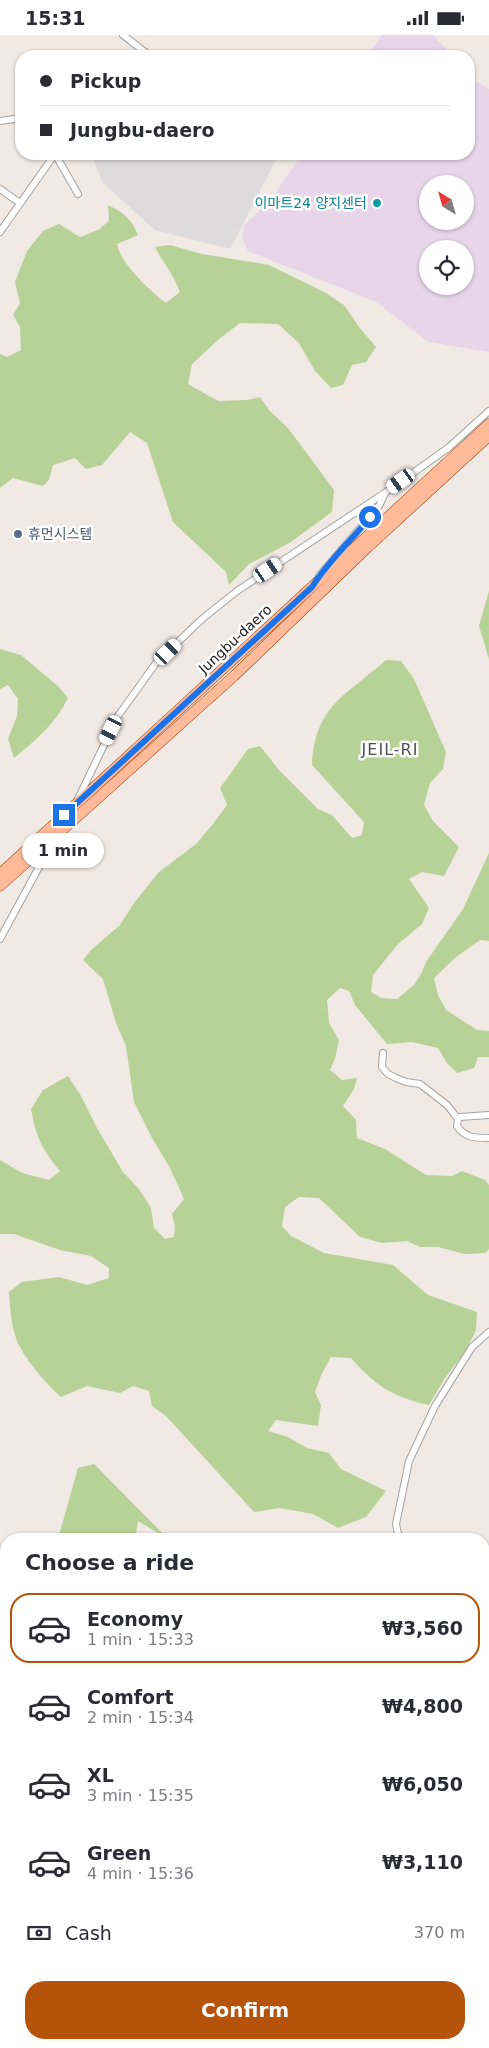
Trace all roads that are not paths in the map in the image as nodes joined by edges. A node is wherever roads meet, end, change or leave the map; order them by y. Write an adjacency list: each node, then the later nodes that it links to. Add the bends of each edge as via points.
1 (123, 35): 2 (street)
2 (142, 50)
3 (15, 119): 4 (street)
4 (0, 121)
5 (51, 160): 9 (street)
6 (58, 160): 8 (street)
7 (0, 189): 9 (street)
8 (78, 194)
9 (20, 203): 10 (street)
10 (0, 232)
11 (489, 411): 14 (street, via 448,448)
12 (489, 424): 15 (main road, Jungbu-daero)
13 (489, 437): 17 (main road, Jungbu-daero, via 234,676)
14 (386, 492): 15 (street, via 380,506 323,569); 16 (street, via 237,591 156,663 118,716)
15 (312, 587): 16 (main road, Jungbu-daero)
16 (74, 807): 18 (main road, Jungbu-daero)
17 (56, 836): 19 (main road, Jungbu-daero); 20 (street)
18 (1, 871)
19 (0, 886)
20 (0, 939)
21 (383, 1053): 23 (street, via 382,1067 388,1074 420,1084 447,1105)
22 (489, 1115): 23 (street)
23 (458, 1119): 24 (street, via 457,1126 462,1133)
24 (489, 1138)
25 (489, 1332): 26 (street, via 472,1347 435,1406 409,1461 396,1524)
26 (398, 1533)

